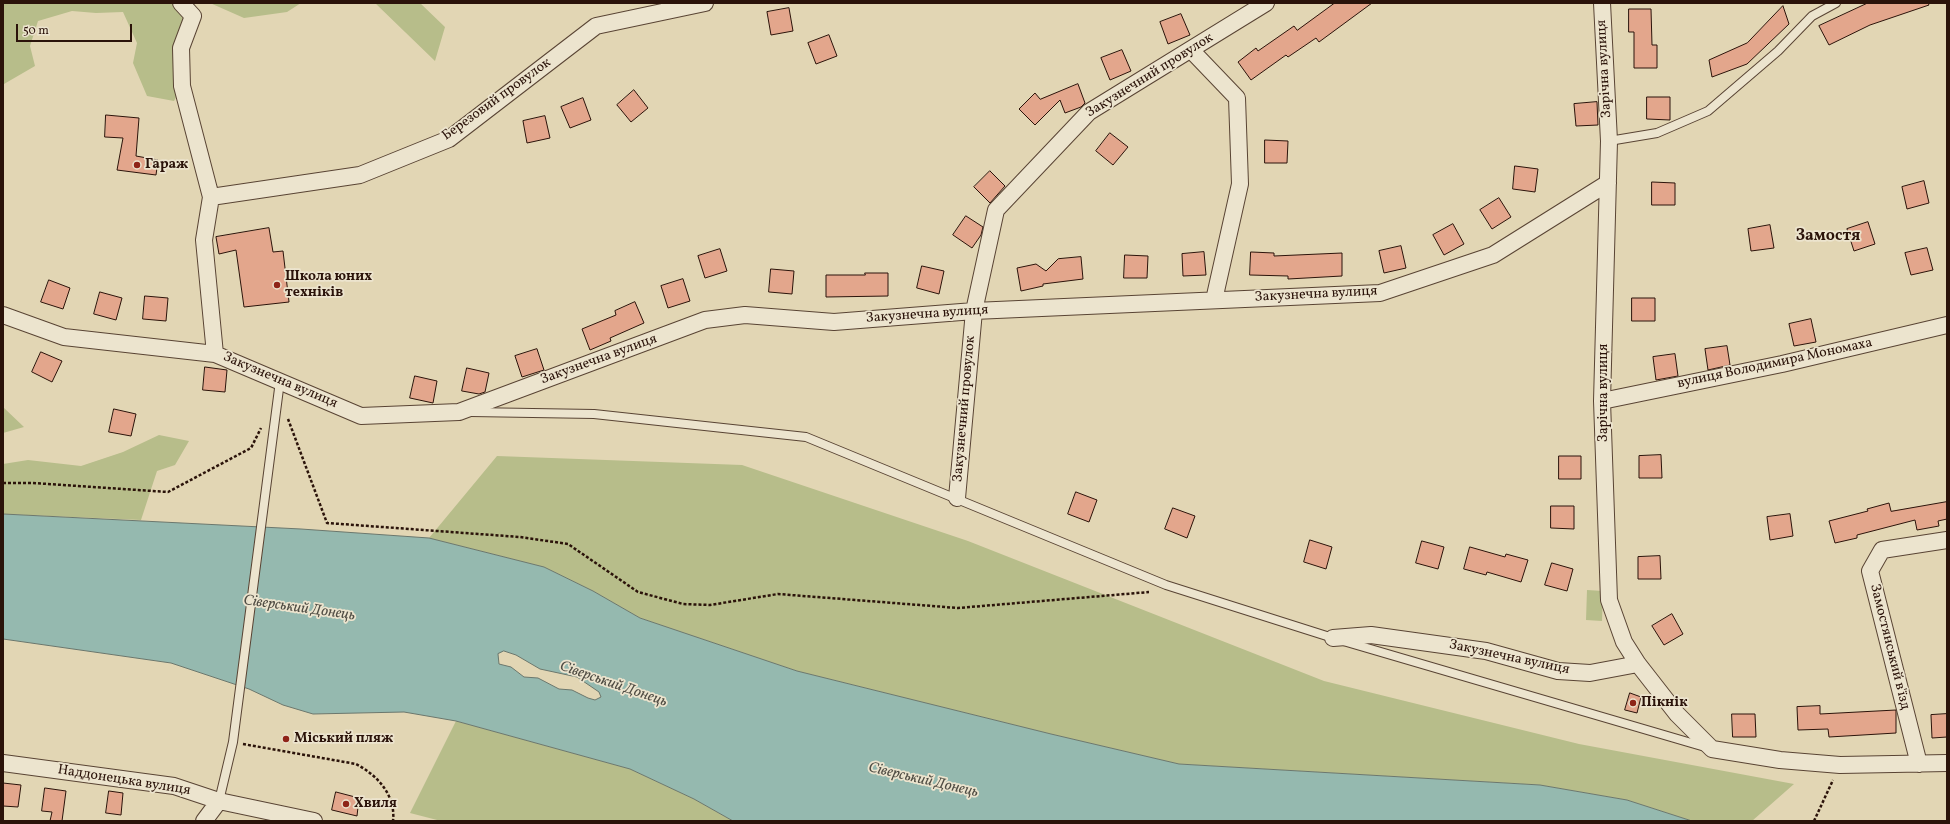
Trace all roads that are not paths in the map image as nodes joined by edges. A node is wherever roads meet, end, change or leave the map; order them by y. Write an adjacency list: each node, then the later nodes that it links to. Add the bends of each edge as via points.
1 (181, 3): 9 (street, via 193,16 181,48 182,86)
2 (705, 3): 9 (street, Березовий провулок, via 596,26 449,139 360,175)
3 (1266, 3): 6 (street, Закузнечний провулок)
4 (1602, 3): 7 (street, Зарічна вулиця)
5 (1836, 3): 7 (lane, via 1812,16 1778,51 1708,110 1657,133)
6 (1191, 50): 10 (street, via 1237,98 1240,184); 11 (street, Закузнечний провулок, via 1089,112 996,210)
7 (1609, 141): 8 (street, Зарічна вулиця)
8 (1608, 183): 10 (street, Закузнечна вулиця, via 1493,255 1380,293); 16 (street, Зарічна вулиця)
9 (211, 197): 14 (street, via 204,240)
10 (1214, 300): 11 (street, Закузнечна вулиця)
11 (974, 311): 17 (street, Закузнечна вулиця, via 834,322 745,315 706,320); 18 (street, Закузнечний провулок)
12 (3, 315): 14 (street, Закузнечна вулиця, via 64,337)
13 (1947, 326): 16 (street, вулиця Володимира Мономаха, via 1782,364)
14 (215, 354): 15 (street, Закузнечна вулиця)
15 (279, 389): 17 (street, Закузнечна вулиця, via 361,416); 26 (lane, via 233,742)
16 (1602, 401): 21 (street, Зарічна вулиця, via 1609,600 1624,642)
17 (459, 412): 18 (lane, via 594,414 806,437)
18 (957, 498): 20 (lane, via 1166,585)
19 (1947, 540): 25 (street, Замостянський в'їзд, via 1882,550 1870,571)
20 (1333, 638): 21 (street, Закузнечна вулиця, via 1371,634 1486,651 1558,671 1590,673); 22 (lane)
21 (1638, 664): 22 (street, Зарічна вулиця, via 1677,714)
22 (1712, 749): 25 (street, via 1780,760 1840,765)
23 (3, 763): 26 (street, Наддонецька вулиця, via 174,786)
24 (1947, 763): 25 (street)
25 (1918, 764)
26 (219, 801): 27 (street); 28 (street, Наддонецька вулиця)
27 (204, 821)
28 (314, 821)

